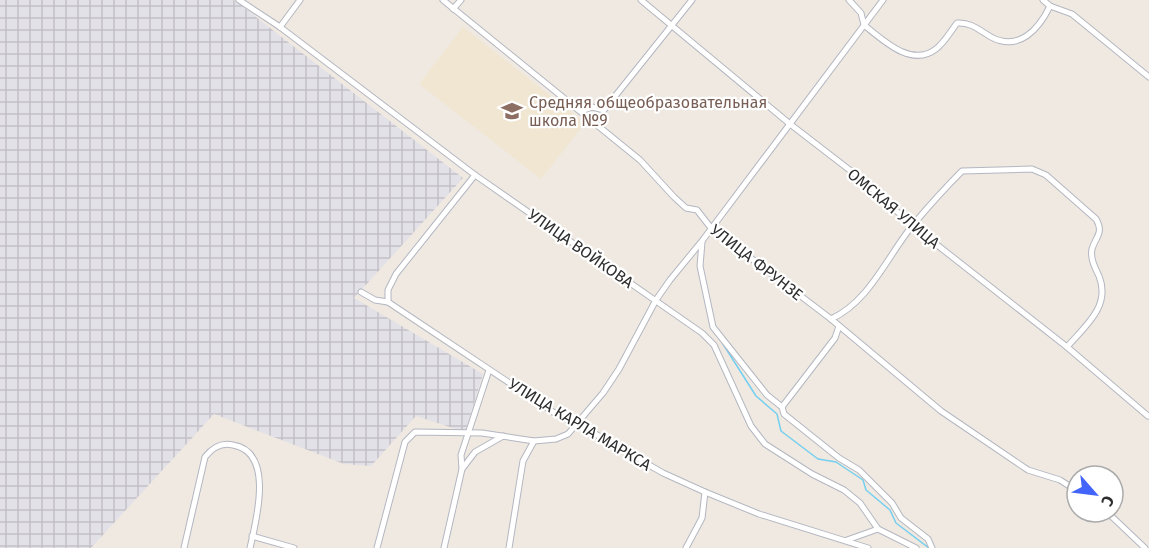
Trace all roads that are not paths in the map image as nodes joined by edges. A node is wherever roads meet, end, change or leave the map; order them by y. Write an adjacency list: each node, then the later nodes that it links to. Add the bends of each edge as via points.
1 (239, 0): 14 (street, УЛИЦА ВОЙКОВА)
2 (300, 0): 14 (street)
3 (443, 0): 11 (street, УЛИЦА ФРУНЗЕ)
4 (461, 0): 11 (street)
5 (641, 0): 13 (street, ОМСКАЯ УЛИЦА)
6 (692, 0): 13 (street)
7 (849, 0): 12 (street, via 861,13)
8 (883, 0): 12 (street)
9 (1043, 0): 10 (street)
10 (1050, 6): 12 (street, via 1044,20 1025,39 995,39 967,22 957,23 938,48 919,56 898,51); 15 (street, via 1072,14)
11 (453, 9): 16 (street, УЛИЦА ФРУНЗЕ)
12 (864, 25): 17 (street)
13 (673, 26): 16 (street, via 604,110 592,106); 17 (street, ОМСКАЯ УЛИЦА)
14 (280, 27): 18 (street, УЛИЦА ВОЙКОВА)
15 (1149, 77)
16 (582, 111): 20 (street, УЛИЦА ФРУНЗЕ, via 640,159 686,208 697,210)
17 (789, 124): 19 (street, ОМСКАЯ УЛИЦА, via 860,178); 20 (street)
18 (475, 175): 23 (street, УЛИЦА ВОЙКОВА); 24 (street, via 396,274 388,291)
19 (913, 226): 25 (street, via 857,301); 27 (street, ОМСКАЯ УЛИЦА); 27 (street, via 962,171 1032,169 1046,175 1100,226 1099,239 1092,249 1104,298)
20 (711, 228): 21 (street); 25 (street, УЛИЦА ФРУНЗЕ)
21 (702, 241): 23 (street); 29 (street, via 700,266 713,327 767,395)
22 (361, 292): 24 (street, УЛИЦА КАРЛА МАРКСА)
23 (656, 300): 31 (street, via 619,369); 39 (street, УЛИЦА ВОЙКОВА, via 714,345 751,426 765,444 844,490 860,503)
24 (388, 302): 28 (street, УЛИЦА КАРЛА МАРКСА)
25 (831, 319): 26 (street, УЛИЦА ФРУНЗЕ)
26 (839, 326): 29 (street, via 835,338); 36 (street, УЛИЦА ФРУНЗЕ, via 941,411 1028,470)
27 (1067, 347): 30 (street, ОМСКАЯ УЛИЦА)
28 (489, 370): 31 (street, УЛИЦА КАРЛА МАРКСА); 32 (street)
29 (782, 407): 52 (street, via 784,414 812,437 859,470 892,503 901,518 928,539)
30 (1148, 416)
31 (578, 424): 34 (street, via 556,440); 37 (street, УЛИЦА КАРЛА МАРКСА)
32 (468, 434): 33 (street); 35 (street, via 461,455); 46 (street, via 415,432 405,442)
33 (503, 436): 34 (street); 35 (street, via 475,452)
34 (534, 441): 48 (street, via 523,461)
35 (462, 469): 47 (street)
36 (1065, 483)
37 (705, 492): 41 (street, УЛИЦА КАРЛА МАРКСА, via 759,514); 49 (street, via 702,518)
38 (1120, 524): 53 (street)
39 (878, 529): 41 (street); 51 (street)
40 (252, 537): 43 (street, via 259,494 257,466 244,449 220,445 205,457); 44 (street); 45 (street)
41 (846, 540): 42 (street, УЛИЦА КАРЛА МАРКСА)
42 (854, 546): 50 (street, УЛИЦА КАРЛА МАРКСА)
43 (184, 548)
44 (250, 548)
45 (294, 548)
46 (377, 548)
47 (444, 548)
48 (509, 548)
49 (686, 548)
50 (868, 548)
51 (916, 548)
52 (932, 548)
53 (1145, 548)

